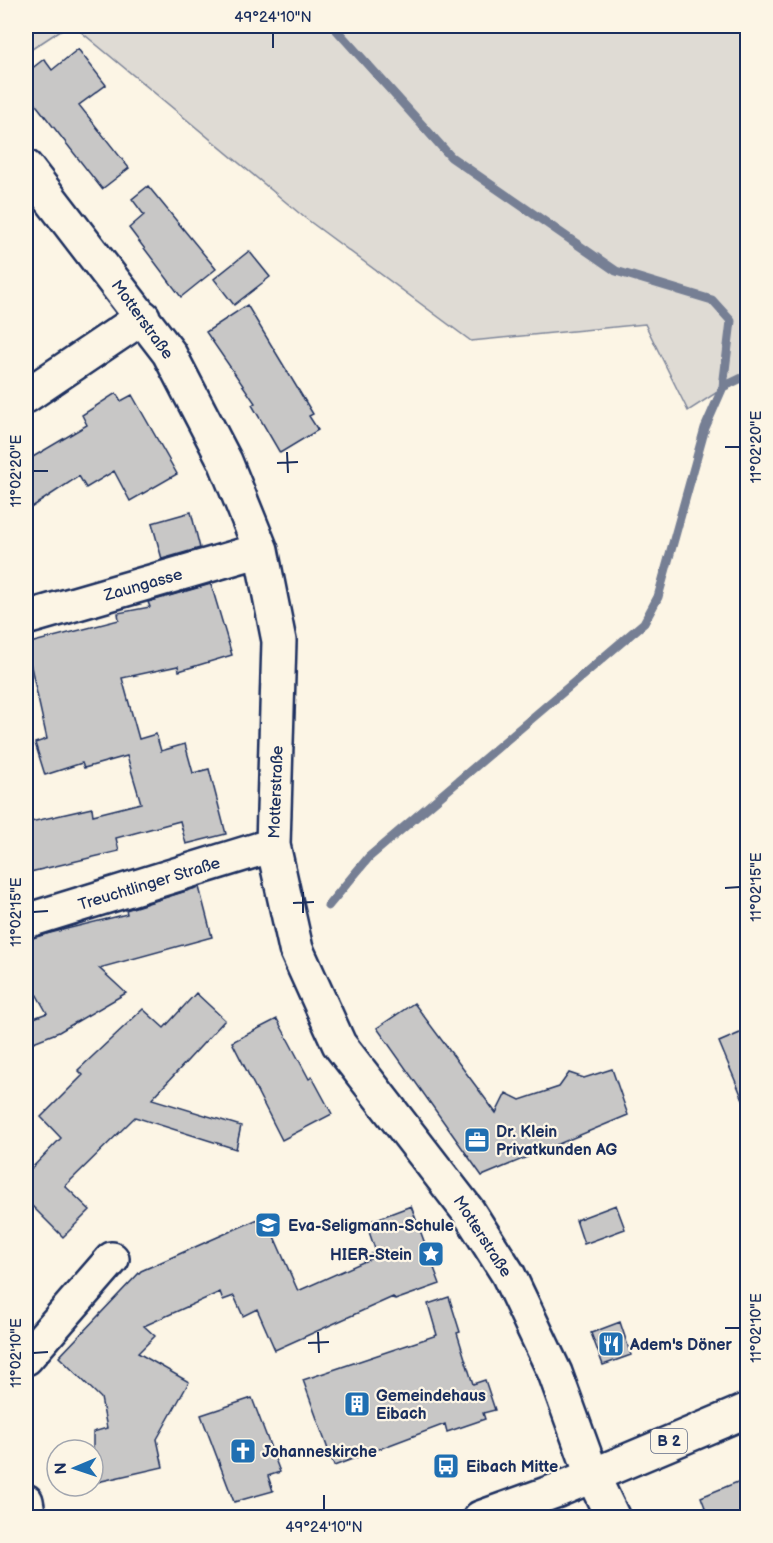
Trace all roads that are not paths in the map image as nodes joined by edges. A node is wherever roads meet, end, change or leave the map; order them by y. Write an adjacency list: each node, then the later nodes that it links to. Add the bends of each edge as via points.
1 (26, 167): 2 (street, Motterstraße)
2 (143, 317): 3 (street); 4 (street, Motterstraße, via 170,353 215,442)
3 (26, 396)
4 (261, 550): 5 (street, Zaungasse); 6 (street, Motterstraße, via 279,641)
5 (26, 618)
6 (273, 845): 7 (street, Treuchtlinger Straße); 11 (street, Motterstraße, via 296,949 339,1044 468,1211 508,1274 555,1373)
7 (26, 921)
8 (112, 1259): 9 (street)
9 (26, 1358)
10 (747, 1410): 11 (street, B 2)
11 (592, 1475): 14 (street, B 2); 15 (street, Motterstraße)
12 (26, 1501): 13 (street)
13 (29, 1518)
14 (480, 1518)
15 (613, 1518)

